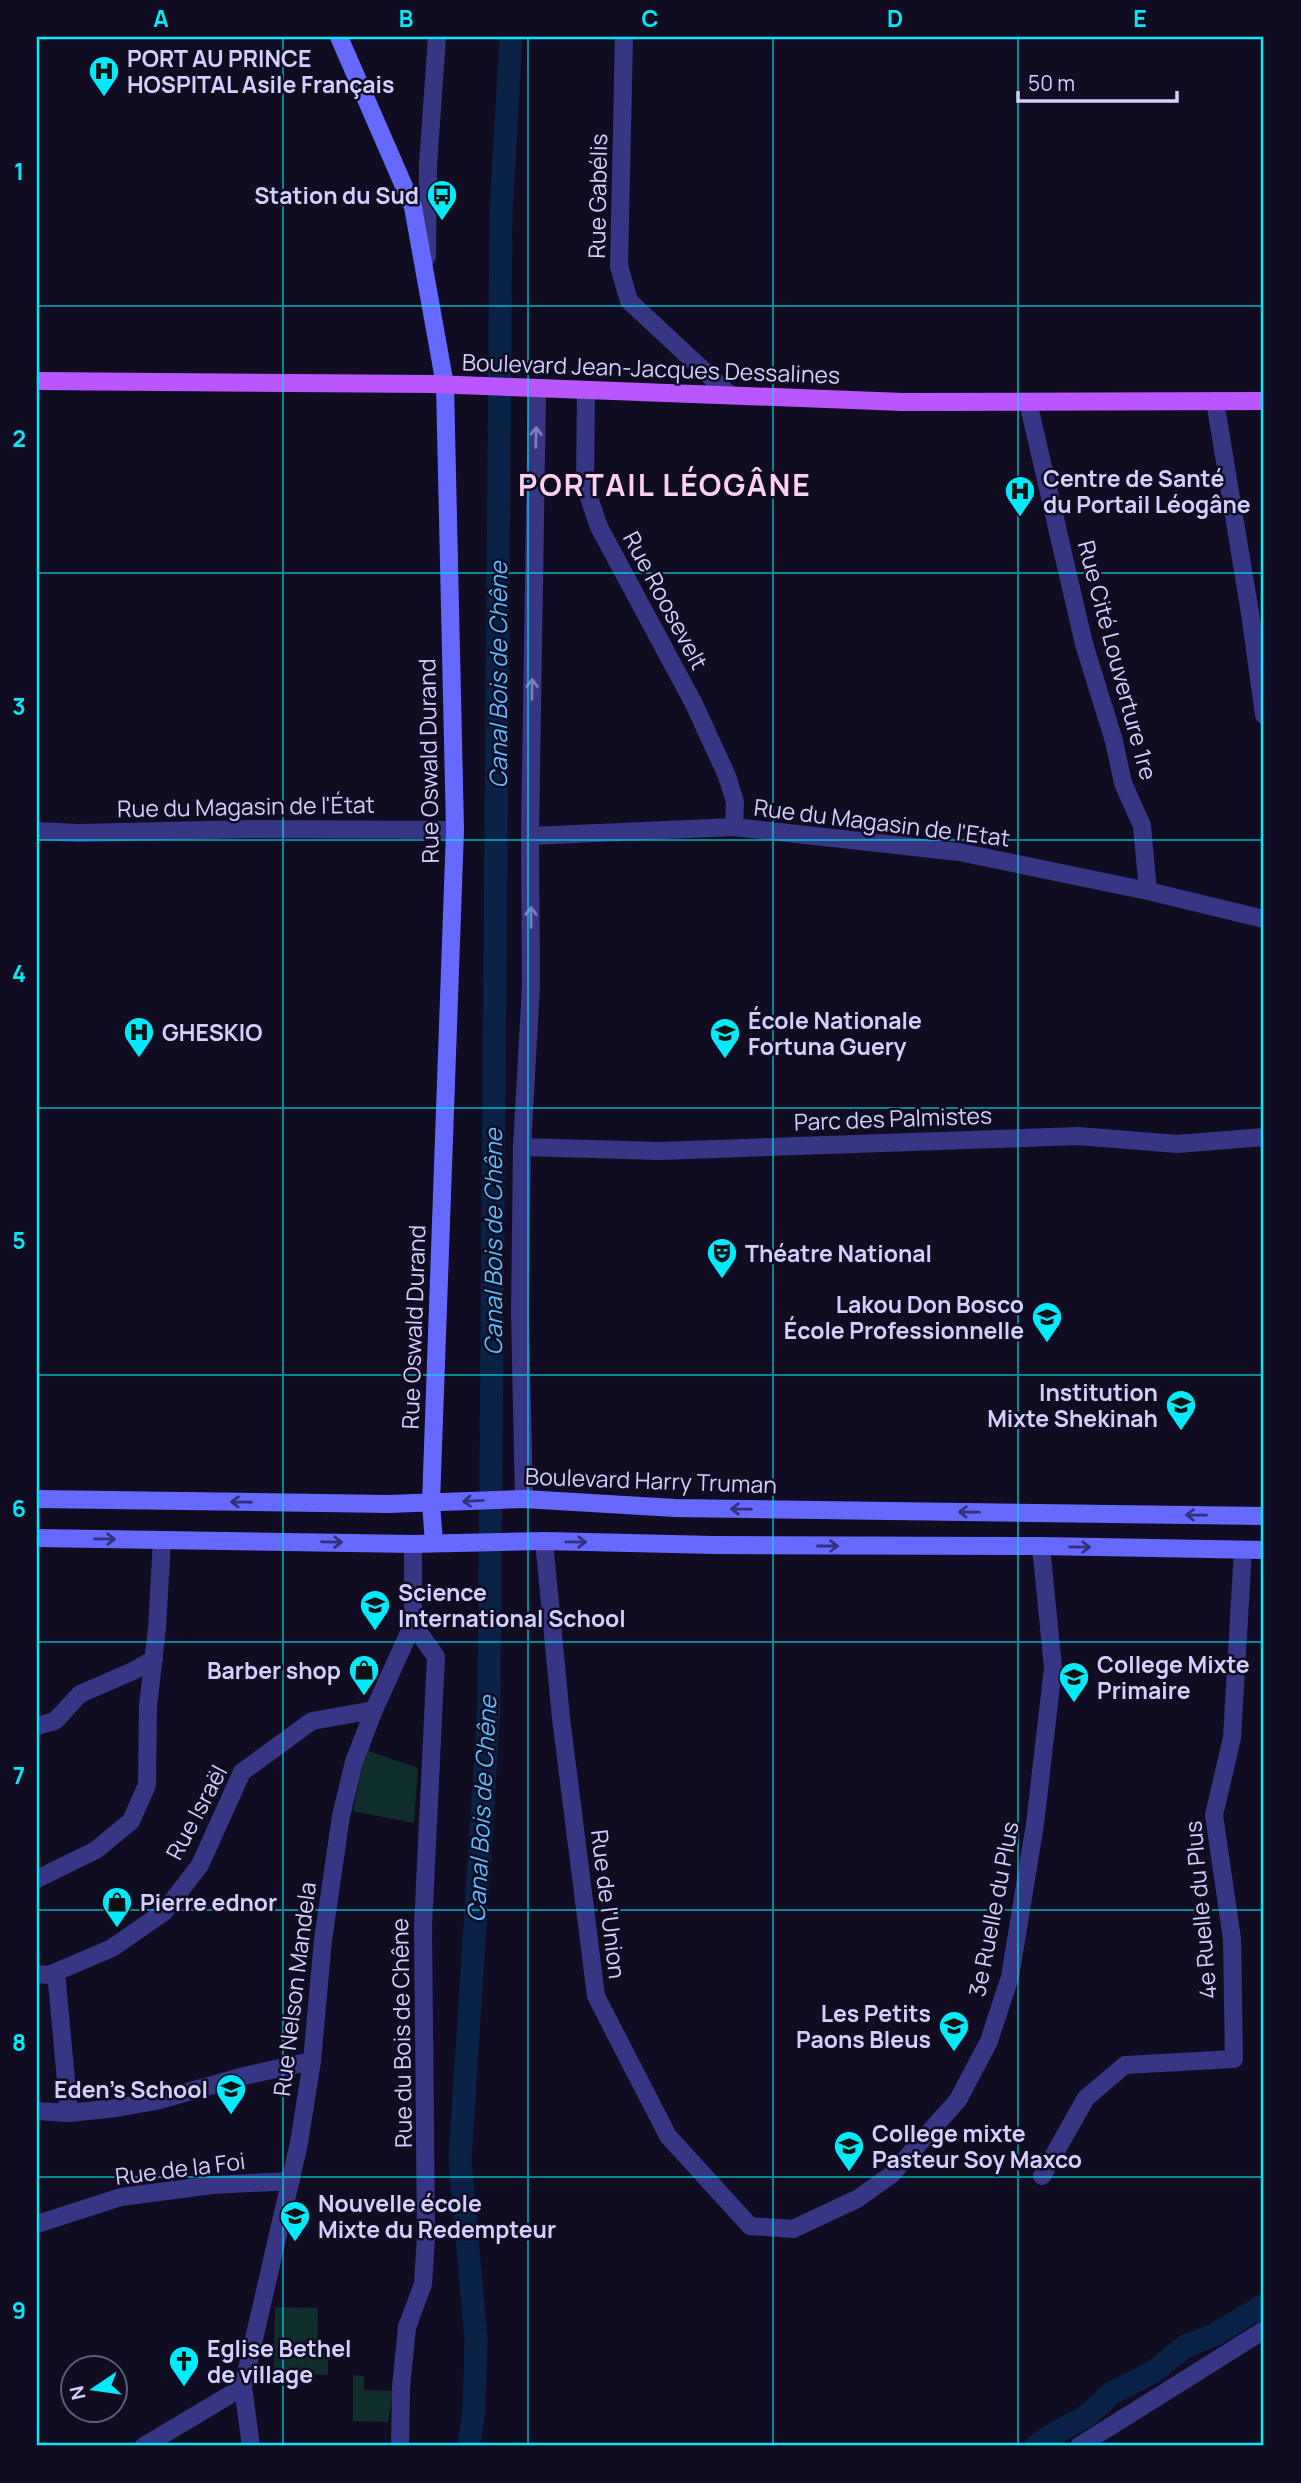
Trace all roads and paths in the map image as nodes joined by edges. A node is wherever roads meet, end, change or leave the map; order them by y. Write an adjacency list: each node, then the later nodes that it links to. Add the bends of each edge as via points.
1 (339, 37): 4 (main road, Rue Oswald Durand, via 413,207)
2 (437, 37): 4 (street, via 428,165)
3 (624, 37): 9 (street, Rue Gabélis, via 619,266 629,301)
4 (427, 274): 6 (main road, Rue Oswald Durand)
5 (37, 382): 6 (main road, Boulevard Jean-Jacques Dessalines)
6 (445, 385): 7 (main road, Boulevard Jean-Jacques Dessalines); 15 (main road, Rue Oswald Durand)
7 (534, 389): 8 (main road, Boulevard Jean-Jacques Dessalines); 17 (street, one-way to 7)
8 (586, 390): 9 (main road, Boulevard Jean-Jacques Dessalines); 14 (street, Rue Roosevelt, via 586,485 596,516 727,776 735,802)
9 (730, 395): 10 (main road, Boulevard Jean-Jacques Dessalines, via 903,402)
10 (1028, 401): 11 (main road, Boulevard Jean-Jacques Dessalines); 18 (street, Rue Cité Louverture 1re, via 1084,644 1123,783 1142,825)
11 (1215, 401): 12 (main road, Boulevard Jean-Jacques Dessalines); 13 (street)
12 (1264, 401)
13 (1264, 715)
14 (734, 827): 17 (street, Rue du Magasin de l'Etat); 18 (street, Rue du Magasin de l'Etat, via 959,852)
15 (455, 830): 16 (street, Rue du Magasin de l'État); 24 (main road, Rue Oswald Durand)
16 (37, 831)
17 (530, 836): 21 (street, one-way to 17, via 531,985)
18 (1148, 891): 19 (street, Rue du Magasin de l'Etat)
19 (1264, 919)
20 (1264, 1137): 21 (street, Parc des Palmistes, via 1177,1144 1078,1136 660,1151)
21 (522, 1147): 23 (street)
22 (37, 1499): 24 (main road, Boulevard Harry Truman, one-way to 22)
23 (524, 1500): 24 (main road, Boulevard Harry Truman, one-way to 24); 25 (main road, Boulevard Harry Truman, one-way to 23, via 675,1508)
24 (437, 1503): 29 (main road, Rue Oswald Durand)
25 (1264, 1516)
26 (37, 1538): 27 (main road, one-way to 27)
27 (162, 1540): 30 (main road, one-way to 30); 35 (street)
28 (544, 1541): 29 (main road); 31 (main road, one-way to 31); 47 (street, Rue de l'Union, via 596,1996 667,2136)
29 (441, 1543): 30 (main road)
30 (413, 1544): 34 (street, Rue Nelson Mandela)
31 (1041, 1546): 32 (main road, one-way to 32); 47 (street, 3e Ruelle du Plus, via 1052,1668 1035,1824 1010,1978 989,2041 958,2101 891,2175 857,2199 793,2230)
32 (1243, 1550): 33 (main road); 44 (street, 4e Ruelle du Plus, via 1231,1738 1214,1815 1232,1939 1234,2059 1125,2065 1086,2098)
33 (1264, 1550)
34 (413, 1624): 36 (street, Rue Nelson Mandela); 52 (street, Rue du Bois de Chêne, via 436,1657 423,1926 426,2237 423,2284 407,2327)
35 (154, 1659): 37 (street, via 80,1694 55,1721); 38 (street, via 147,1785 131,1821 96,1850)
36 (374, 1710): 39 (street, Rue Israël, via 312,1721 242,1772 200,1865 164,1912 112,1948); 41 (street, Rue Nelson Mandela, via 354,1762 341,1816)
37 (37, 1726)
38 (37, 1879)
39 (56, 1972): 40 (street, Rue Israël); 43 (street)
40 (37, 1973)
41 (312, 2062): 43 (street, via 156,2101); 45 (street, Rue Nelson Mandela)
42 (37, 2111): 43 (street)
43 (69, 2113)
44 (1042, 2176)
45 (291, 2181): 46 (street, Rue de la Foi, via 121,2197); 49 (street, Rue Nelson Mandela)
46 (37, 2224)
47 (750, 2226)
48 (1264, 2330): 53 (street)
49 (243, 2388): 50 (street); 51 (street, Rue Nelson Mandela)
50 (144, 2446)
51 (251, 2446)
52 (400, 2446)
53 (1079, 2446)

